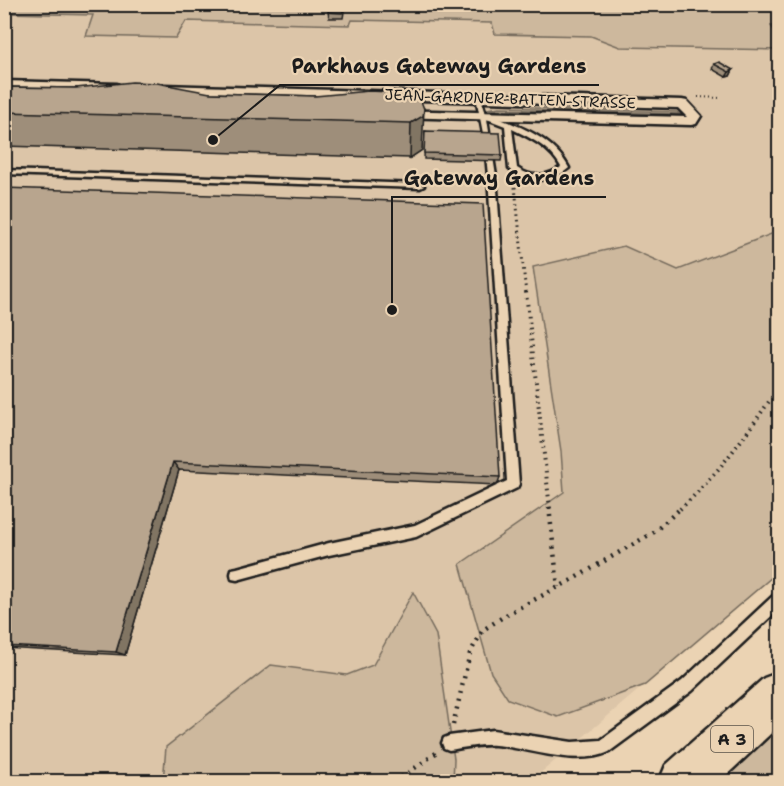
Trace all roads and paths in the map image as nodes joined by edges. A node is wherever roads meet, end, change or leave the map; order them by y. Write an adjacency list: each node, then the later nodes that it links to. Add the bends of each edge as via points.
1 (4, 84): 2 (street, JEAN-GARDNER-BATTEN-STRASSE)
2 (478, 98): 4 (lane); 4 (street, JEAN-GARDNER-BATTEN-STRASSE, via 682,104 694,116 691,121)
3 (385, 112): 4 (street, JEAN-GARDNER-BATTEN-STRASSE)
4 (483, 115): 5 (lane); 10 (lane, via 501,291 513,484 416,531)
5 (508, 124): 6 (lane); 6 (lane, via 554,151 565,168 547,177 532,178)
6 (513, 169): 11 (path)
7 (4, 172): 8 (lane)
8 (420, 186)
9 (780, 386): 11 (path, via 740,446 679,510 654,532)
10 (237, 574)
11 (558, 587): 14 (path, via 483,630 470,653)
12 (780, 599): 14 (lane, via 687,686 604,747 572,750 493,737)
13 (780, 694): 16 (highway, A 3)
14 (449, 743): 15 (path)
15 (395, 782)
16 (683, 782)

